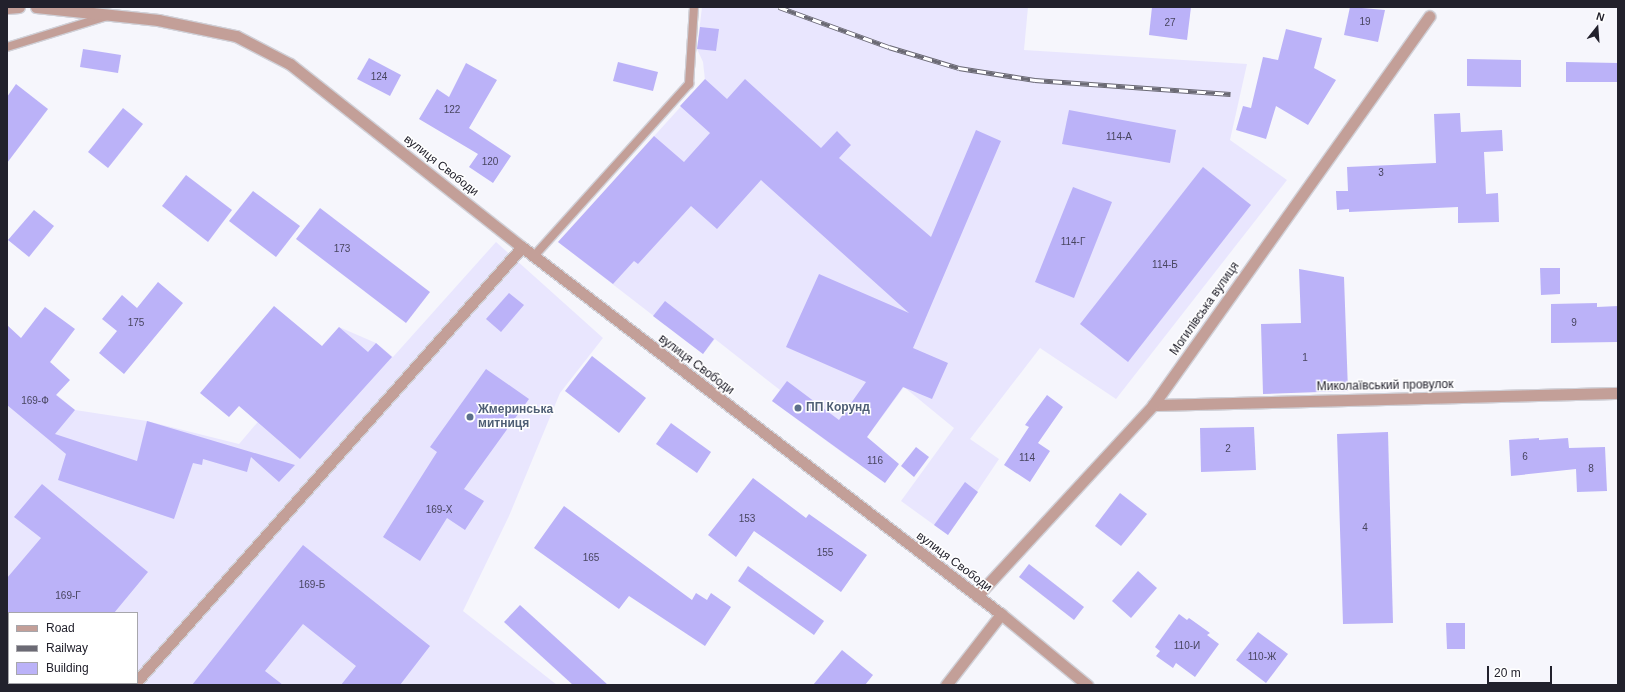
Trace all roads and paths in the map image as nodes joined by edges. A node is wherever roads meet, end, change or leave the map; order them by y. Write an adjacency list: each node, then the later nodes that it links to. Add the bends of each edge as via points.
1 (19, 7): 4 (street)
2 (36, 7): 5 (street, вулиця Свободи)
3 (694, 7): 9 (lane, via 689,84)
4 (7, 8)
5 (113, 14): 7 (lane); 8 (street, вулиця Свободи, via 158,20 236,36 290,64)
6 (1429, 16): 11 (street, Могилівська вулиця)
7 (7, 47)
8 (522, 247): 9 (street, вулиця Свободи); 14 (street)
9 (534, 256): 12 (street, вулиця Свободи)
10 (1618, 393): 11 (street, Миколаївський провулок)
11 (1154, 405): 12 (street, Могилівська вулиця)
12 (977, 596): 13 (street, вулиця Свободи)
13 (1001, 614): 15 (street); 16 (street, вулиця Свободи)
14 (138, 680)
15 (946, 685)
16 (1087, 685)

